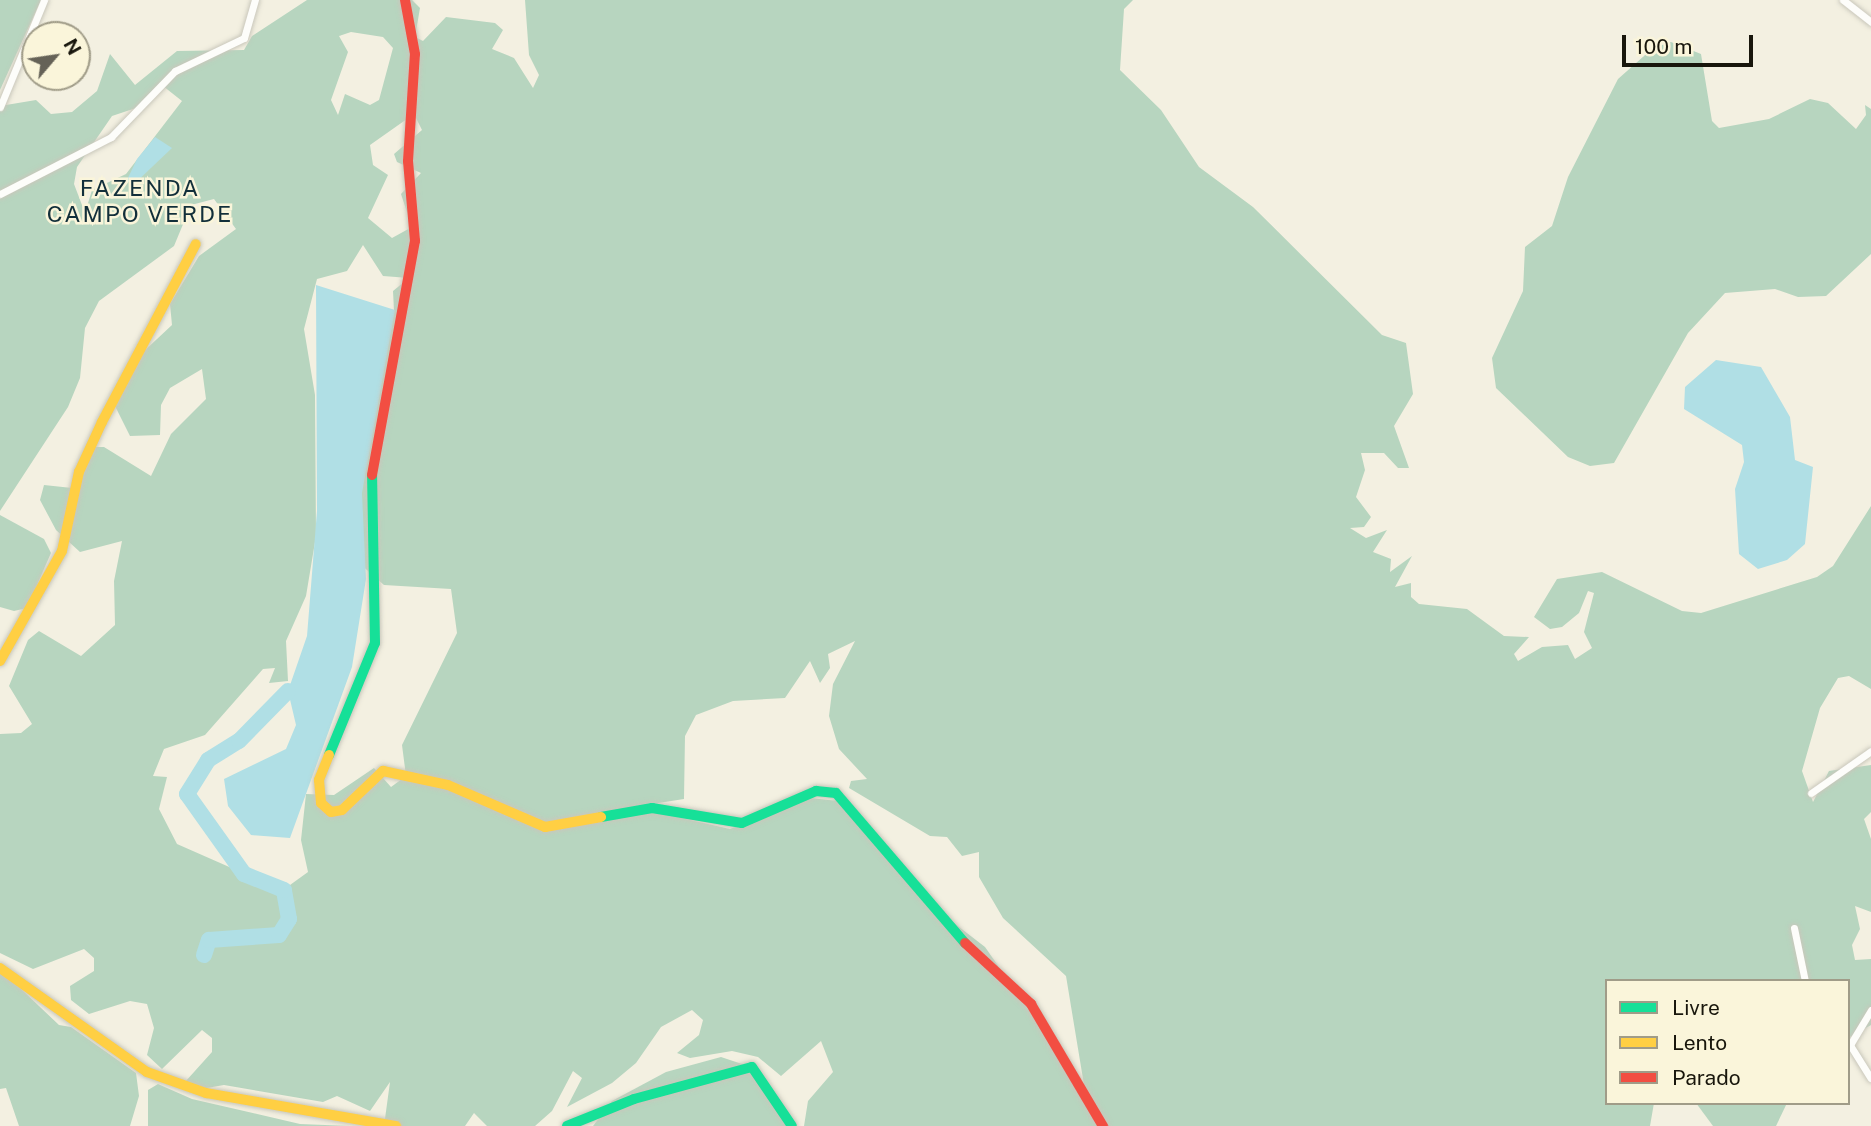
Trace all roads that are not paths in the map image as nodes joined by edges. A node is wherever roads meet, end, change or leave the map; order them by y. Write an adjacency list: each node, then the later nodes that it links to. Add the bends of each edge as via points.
1 (44, 0): 6 (street)
2 (255, 0): 7 (street, via 244,38 175,71 111,137)
3 (405, 0): 22 (street, via 415,54 408,160 415,241 369,489 375,643 319,780 321,803 331,812 342,810 369,778 383,771 448,785 525,821 562,827 652,808 742,823 816,791 836,793 866,821 941,921 1031,1004)
4 (1843, 0): 5 (street)
5 (1871, 22)
6 (0, 107)
7 (0, 194)
8 (196, 244): 9 (street, via 79,472 62,551)
9 (0, 662)
10 (1871, 751): 11 (street)
11 (1811, 793)
12 (1794, 928): 14 (street)
13 (0, 968): 19 (street, via 147,1072 206,1093)
14 (1805, 979)
15 (1871, 1010): 17 (street, via 1850,1045)
16 (1850, 1054): 17 (street)
17 (1856, 1060): 18 (street)
18 (1871, 1078)
19 (396, 1126)
20 (566, 1126): 21 (street, via 634,1099 752,1067)
21 (792, 1126)
22 (1103, 1126)

